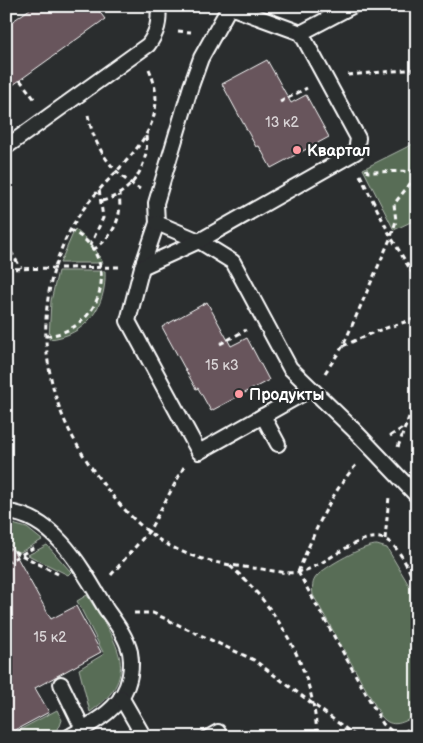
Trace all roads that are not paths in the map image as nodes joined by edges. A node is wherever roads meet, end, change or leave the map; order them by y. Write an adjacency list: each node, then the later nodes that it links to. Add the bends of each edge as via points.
1 (158, 6): 5 (lane, via 160,18 157,29 141,51)
2 (230, 6): 4 (lane); 6 (lane, via 201,58 191,86 158,199)
3 (352, 6): 4 (lane)
4 (301, 33): 7 (lane, via 358,138 356,152)
5 (6, 147)
6 (157, 223): 7 (lane); 8 (lane)
7 (199, 241): 8 (lane); 9 (lane, via 233,262 290,368)
8 (142, 267): 10 (lane, via 128,321 199,452)
9 (311, 388): 10 (lane); 12 (lane)
10 (262, 416): 11 (lane)
11 (278, 444)
12 (417, 496)
13 (6, 512): 15 (lane, via 28,518 55,536 79,566 127,642 131,669)
14 (60, 684): 16 (lane)
15 (121, 698): 16 (lane, via 111,712); 18 (lane)
16 (83, 729): 17 (lane)
17 (69, 737)
18 (144, 737)

